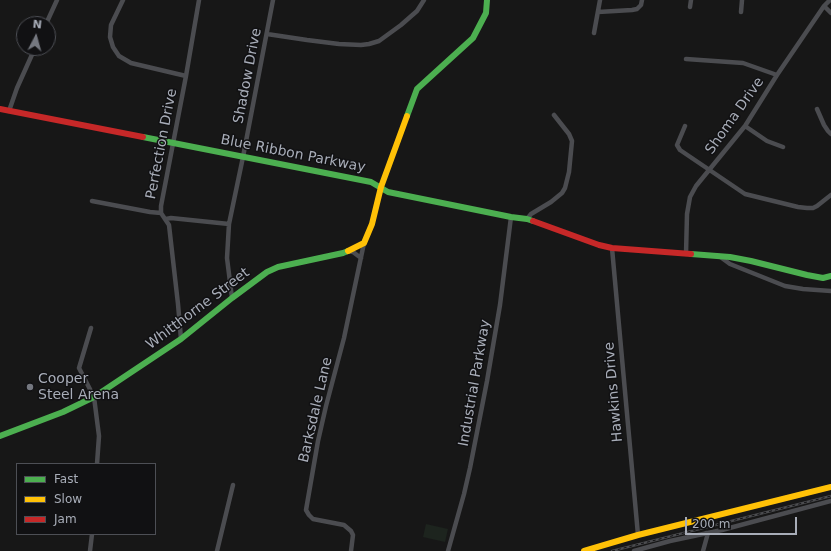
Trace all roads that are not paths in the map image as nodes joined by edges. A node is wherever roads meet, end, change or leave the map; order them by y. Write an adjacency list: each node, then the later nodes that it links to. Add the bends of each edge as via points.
1 (57, 0): 17 (street)
2 (123, 0): 23 (street, via 111,25 110,37 119,56 131,63)
3 (199, 0): 23 (street, Perfection Drive)
4 (273, 0): 19 (street, Shadow Drive)
5 (424, 0): 19 (street, via 417,11 401,25 379,41 368,44 339,44)
6 (487, 0): 35 (street, via 486,13 473,38 417,89)
7 (600, 0): 14 (street)
8 (642, 0): 14 (street, via 637,9)
9 (691, 0): 13 (street)
10 (742, 0): 15 (street)
11 (830, 0): 12 (street, Shoma Drive)
12 (824, 6): 16 (street); 22 (street, Shoma Drive)
13 (690, 8)
14 (598, 12): 18 (street)
15 (741, 12)
16 (831, 13)
17 (50, 16)
18 (594, 32)
19 (267, 34): 33 (street, Shadow Drive)
20 (31, 56): 26 (street)
21 (686, 59): 22 (street, via 743,63)
22 (777, 75): 29 (street, Shoma Drive)
23 (186, 76): 31 (street, Perfection Drive)
24 (0, 109): 26 (street, Blue Ribbon Parkway)
25 (817, 109): 30 (street)
26 (9, 111): 31 (street, Blue Ribbon Parkway)
27 (554, 115): 40 (street, via 572,141 565,188)
28 (685, 126): 34 (street, via 678,142 680,150)
29 (745, 126): 32 (street, via 767,141); 34 (street, Shoma Drive)
30 (831, 134)
31 (173, 143): 33 (street, Blue Ribbon Parkway); 38 (street, Perfection Drive)
32 (783, 147)
33 (244, 157): 35 (street, Blue Ribbon Parkway, via 371,182); 42 (street, Shadow Drive)
34 (709, 171): 36 (street, via 744,194 798,207 813,208); 46 (street, Shoma Drive, via 690,197)
35 (381, 188): 39 (street, Blue Ribbon Parkway, via 388,192); 43 (street, via 372,224)
36 (831, 195)
37 (92, 202): 38 (street)
38 (161, 213): 41 (street, Perfection Drive)
39 (511, 217): 40 (street, Blue Ribbon Parkway); 66 (street, Industrial Parkway, via 487,381 464,494)
40 (527, 219): 44 (street, Blue Ribbon Parkway)
41 (166, 220): 42 (street, via 171,218); 53 (street, Perfection Drive, via 169,225)
42 (229, 224): 51 (street, Shadow Drive, via 227,258)
43 (364, 243): 45 (street, Whitthorne Street); 48 (street, Barksdale Lane)
44 (612, 248): 46 (street, Blue Ribbon Parkway); 62 (street, Hawkins Drive)
45 (348, 251): 48 (street); 51 (street, Whitthorne Street, via 273,268)
46 (686, 254): 47 (street, Blue Ribbon Parkway)
47 (719, 256): 49 (street, Blue Ribbon Parkway, via 823,278); 50 (street, Blue Ribbon Parkway, via 730,264 786,286)
48 (361, 258): 65 (street, Barksdale Lane, via 318,441 306,510 314,519 344,525 351,531)
49 (831, 276)
50 (831, 291)
51 (232, 298): 53 (street, Whitthorne Street)
52 (91, 328): 54 (street, via 79,368)
53 (181, 339): 54 (street, Whitthorne Street)
54 (94, 397): 55 (street, Whitthorne Street, via 35,424); 56 (street, via 99,436)
55 (0, 436)
56 (97, 463)
57 (233, 485): 64 (street)
58 (831, 487): 62 (street)
59 (831, 501): 60 (street)
60 (706, 533): 68 (street); 69 (street)
61 (92, 535): 63 (street)
62 (638, 535): 67 (street)
63 (90, 551)
64 (216, 551)
65 (351, 551)
66 (448, 551)
67 (584, 551)
68 (634, 551)
69 (703, 551)

